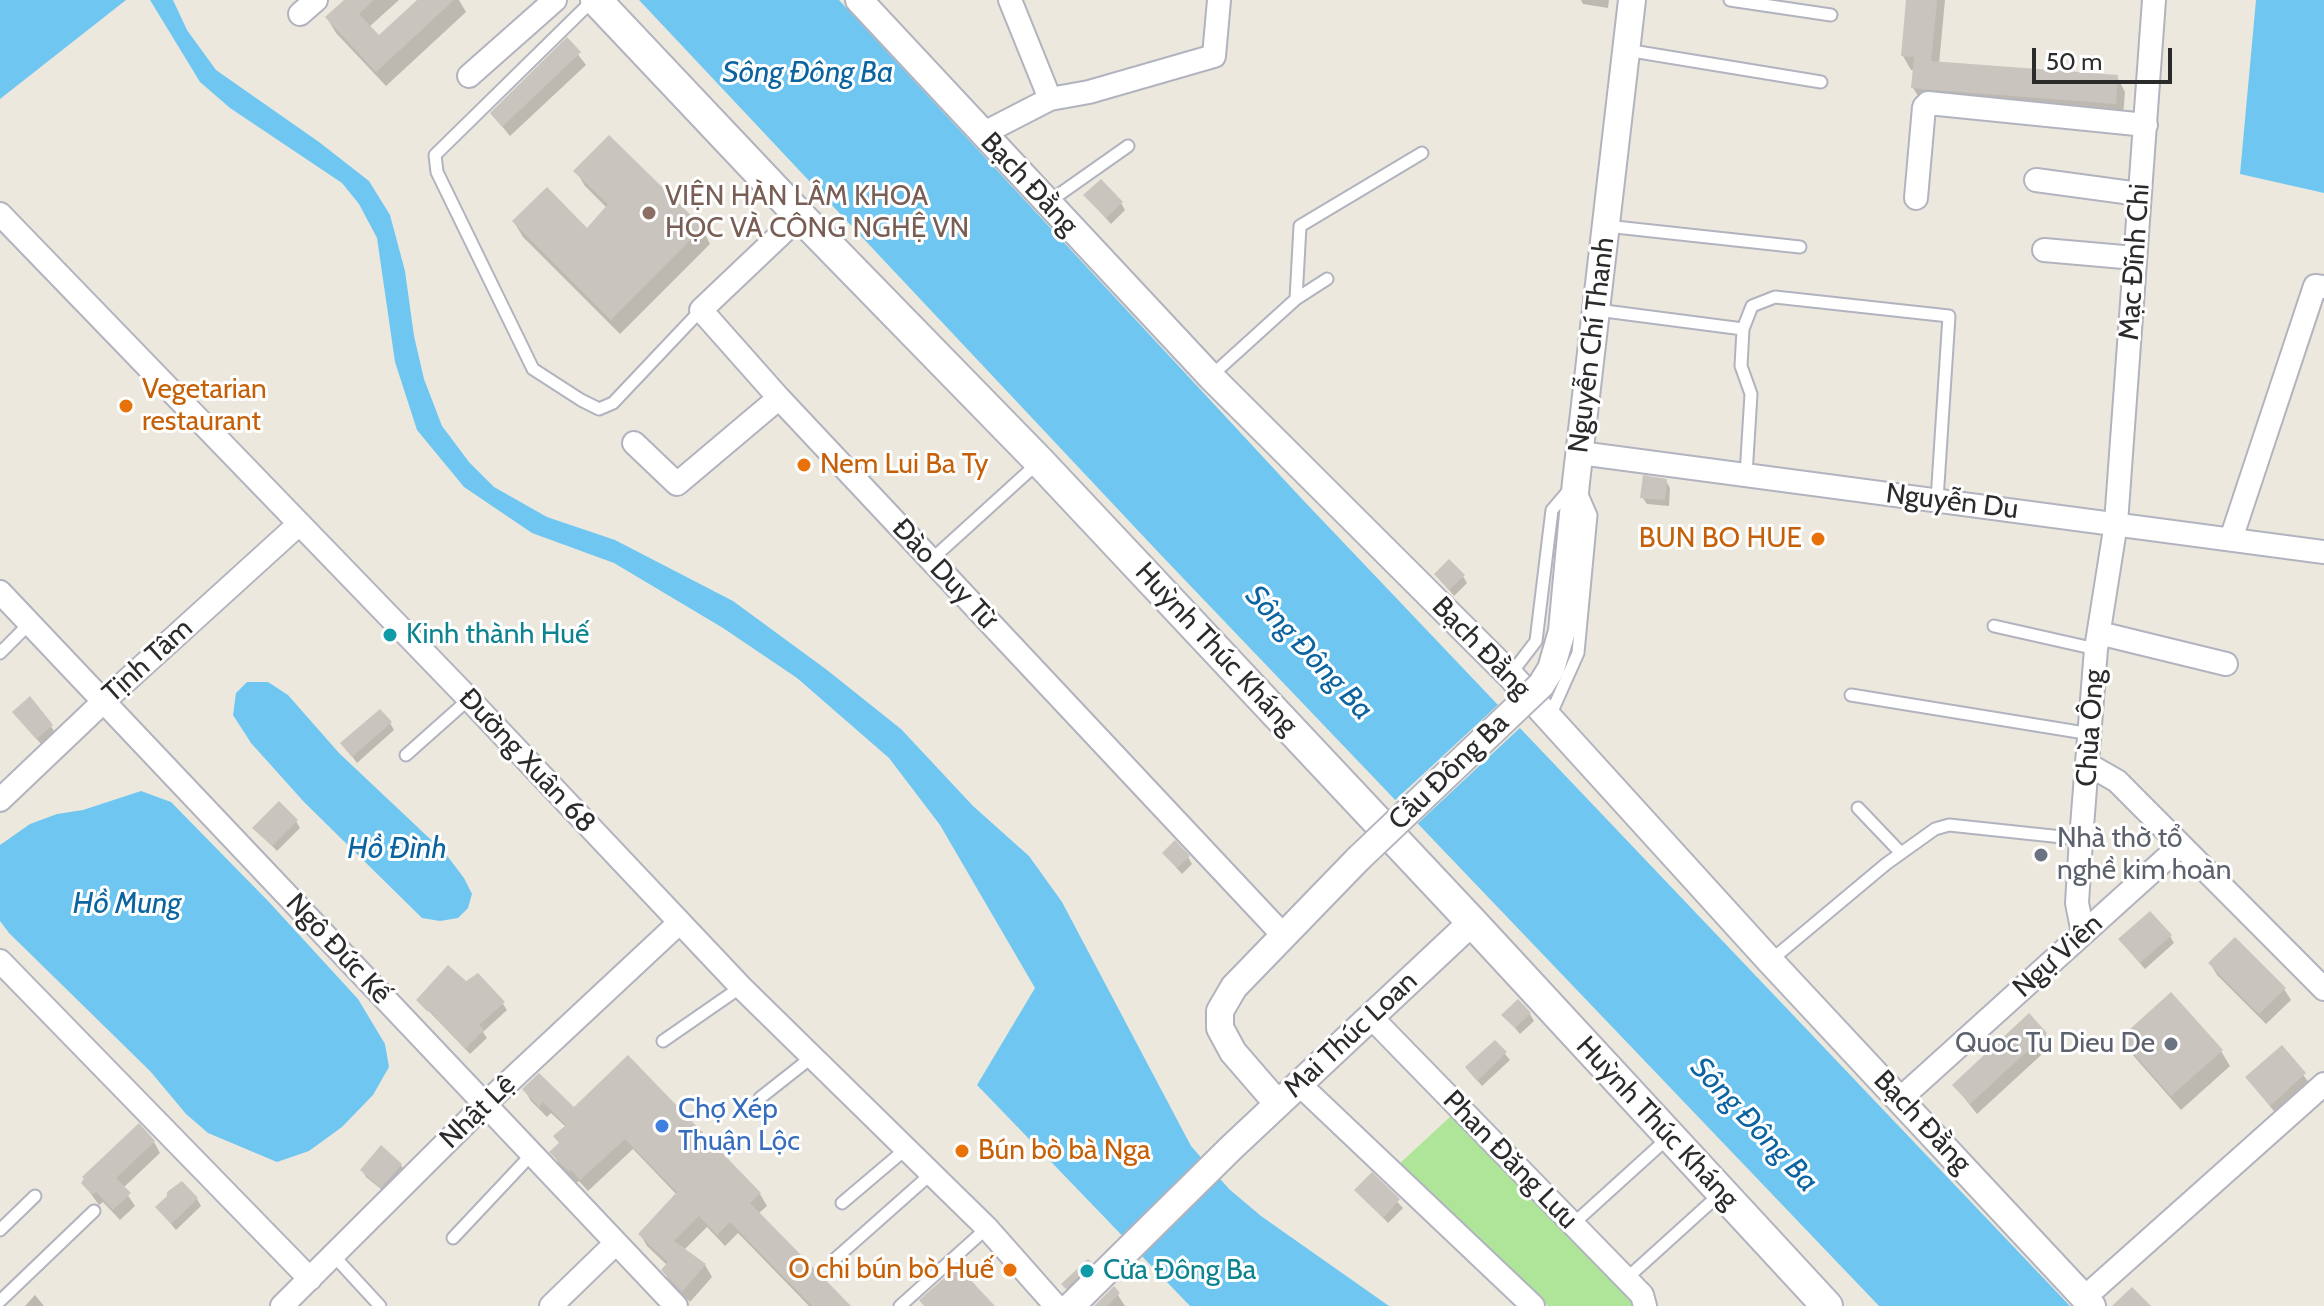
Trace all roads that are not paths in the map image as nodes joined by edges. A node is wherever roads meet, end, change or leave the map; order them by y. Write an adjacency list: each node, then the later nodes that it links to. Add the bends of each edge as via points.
1 (555, 0): 11 (street)
2 (594, 0): 23 (main road, Huỳnh Thúc Kháng); 31 (lane, via 435,155 437,172 533,369 581,400 599,409 613,403)
3 (859, 0): 15 (street, Bạch Đằng)
4 (1010, 0): 13 (street)
5 (1219, 0): 13 (street, via 1214,56)
6 (1632, 0): 10 (street, Nguyễn Chí Thanh)
7 (1730, 0): 9 (lane)
8 (2154, 0): 14 (street, Mạc Đĩnh Chi)
9 (1831, 15)
10 (1626, 50): 12 (lane); 24 (street, Nguyễn Chí Thanh)
11 (469, 76)
12 (1821, 82)
13 (1050, 99): 15 (street)
14 (2146, 125): 19 (street, Mạc Đĩnh Chi); 20 (street, via 1928,103)
15 (982, 134): 21 (street, Bạch Đằng)
16 (1128, 146): 21 (lane)
17 (1422, 153): 30 (lane, via 1300,226)
18 (2036, 180): 19 (street)
19 (2139, 194): 27 (street, Mạc Đĩnh Chi)
20 (1916, 198)
21 (1046, 204): 34 (street, Bạch Đằng)
22 (0, 214): 43 (street, Đường Xuân 68)
23 (800, 216): 31 (street); 38 (main road, Huỳnh Thúc Kháng)
24 (1606, 226): 25 (lane); 32 (street, Nguyễn Chí Thanh)
25 (1800, 247)
26 (2044, 250): 27 (street)
27 (2135, 258): 42 (street, Mạc Đĩnh Chi)
28 (1327, 279): 30 (lane)
29 (2324, 287): 44 (street, via 2315,286)
30 (1296, 299): 34 (lane)
31 (701, 310): 35 (street, Đào Duy Từ)
32 (1596, 310): 33 (lane); 37 (street, Nguyễn Chí Thanh)
33 (1743, 329): 39 (lane, via 1741,366 1751,394); 41 (lane, via 1752,306 1775,297 1949,316)
34 (1211, 377): 53 (street, Bạch Đằng)
35 (779, 398): 36 (street, via 677,484); 46 (street, Đào Duy Từ)
36 (634, 443)
37 (1580, 453): 39 (street, Nguyễn Du); 40 (street, Nguyễn Chí Thanh)
38 (1040, 462): 46 (lane); 67 (main road, Huỳnh Thúc Kháng)
39 (1746, 475): 41 (street, Nguyễn Du)
40 (1576, 482): 53 (lane, via 1552,510 1536,641); 54 (street, Nguyễn Chí Thanh, via 1562,631); 58 (lane, via 1591,515 1578,653)
41 (1937, 500): 42 (street, Nguyễn Du)
42 (2116, 523): 44 (street, Nguyễn Du); 50 (street, Chùa Ông)
43 (299, 524): 56 (street, Đường Xuân 68); 57 (street, Tịnh Tâm)
44 (2231, 539): 45 (street, Nguyễn Du)
45 (2324, 552)
46 (931, 560): 70 (street, Đào Duy Từ)
47 (0, 592): 48 (street, Ngô Đức Kế)
48 (30, 623): 51 (lane); 57 (street, Ngô Đức Kế)
49 (1994, 626): 50 (lane)
50 (2098, 641): 52 (street); 59 (street, Chùa Ông)
51 (0, 653)
52 (2226, 664)
53 (1510, 675): 58 (street, Bạch Đằng)
54 (1541, 685): 70 (street, Cầu Đông Ba, bridge)
55 (1851, 695): 59 (lane)
56 (469, 699): 60 (lane); 68 (street, Đường Xuân 68)
57 (103, 702): 62 (street, Tịnh Tâm); 82 (street, Ngô Đức Kế)
58 (1549, 718): 72 (street, Bạch Đằng)
59 (2091, 734): 61 (street, Chùa Ông)
60 (406, 755)
61 (2089, 765): 64 (street, Chùa Ông); 65 (street, via 2117,781)
62 (0, 800)
63 (1858, 808): 66 (lane)
64 (2081, 839): 66 (lane, via 1949,825 1924,834); 69 (street, Chùa Ông, via 2077,903)
65 (2180, 846): 69 (street, Ngự Viên); 74 (street)
66 (1900, 852): 72 (lane)
67 (1472, 922): 75 (street, Mai Thúc Loan); 84 (main road, Huỳnh Thúc Kháng)
68 (679, 923): 73 (street, Đường Xuân 68); 82 (street, Nhật Lệ)
69 (2083, 933): 81 (street, Ngự Viên)
70 (1283, 935): 83 (street, via 1234,987 1220,1011 1220,1028 1233,1052)
71 (0, 961): 99 (street)
72 (1770, 961): 81 (street, Bạch Đằng)
73 (741, 987): 76 (lane); 77 (street, Đường Xuân 68)
74 (2324, 989)
75 (1370, 1016): 78 (street, Mai Thúc Loan); 92 (street, Phan Đăng Lưu)
76 (663, 1041)
77 (812, 1057): 80 (lane); 85 (street, Đường Xuân 68)
78 (1299, 1084): 83 (street, Mai Thúc Loan); 110 (street)
79 (2324, 1084): 102 (street)
80 (760, 1098)
81 (1900, 1099): 102 (street, Bạch Đằng)
82 (485, 1104): 86 (street, Ngô Đức Kế); 97 (street, Nhật Lệ)
83 (1278, 1104): 109 (street, Mai Thúc Loan)
84 (1669, 1137): 88 (main road, Huỳnh Thúc Kháng); 92 (lane)
85 (907, 1148): 87 (street, Đường Xuân 68); 90 (lane)
86 (532, 1154): 95 (lane); 96 (street, Ngô Đức Kế)
87 (932, 1173): 93 (street, Đường Xuân 68); 98 (lane)
88 (1720, 1193): 100 (lane); 112 (main road, Huỳnh Thúc Kháng)
89 (35, 1196): 94 (lane)
90 (842, 1203)
91 (94, 1211): 101 (lane)
92 (1573, 1224): 100 (street, Phan Đăng Lưu)
93 (987, 1228): 107 (lane); 108 (street, Đường Xuân 68)
94 (0, 1230)
95 (453, 1238)
96 (616, 1243): 105 (street); 106 (street, Ngô Đức Kế)
97 (333, 1255): 99 (street, Nhật Lệ); 104 (lane)
98 (835, 1259)
99 (310, 1279): 103 (street, Nhật Lệ)
100 (1626, 1279): 111 (street, Phan Đăng Lưu)
101 (0, 1301)
102 (2088, 1302)
103 (282, 1306)
104 (380, 1306)
105 (551, 1306)
106 (676, 1306)
107 (900, 1306)
108 (1056, 1306)
109 (1071, 1306)
110 (1533, 1306)
111 (1645, 1306)
112 (1827, 1306)

